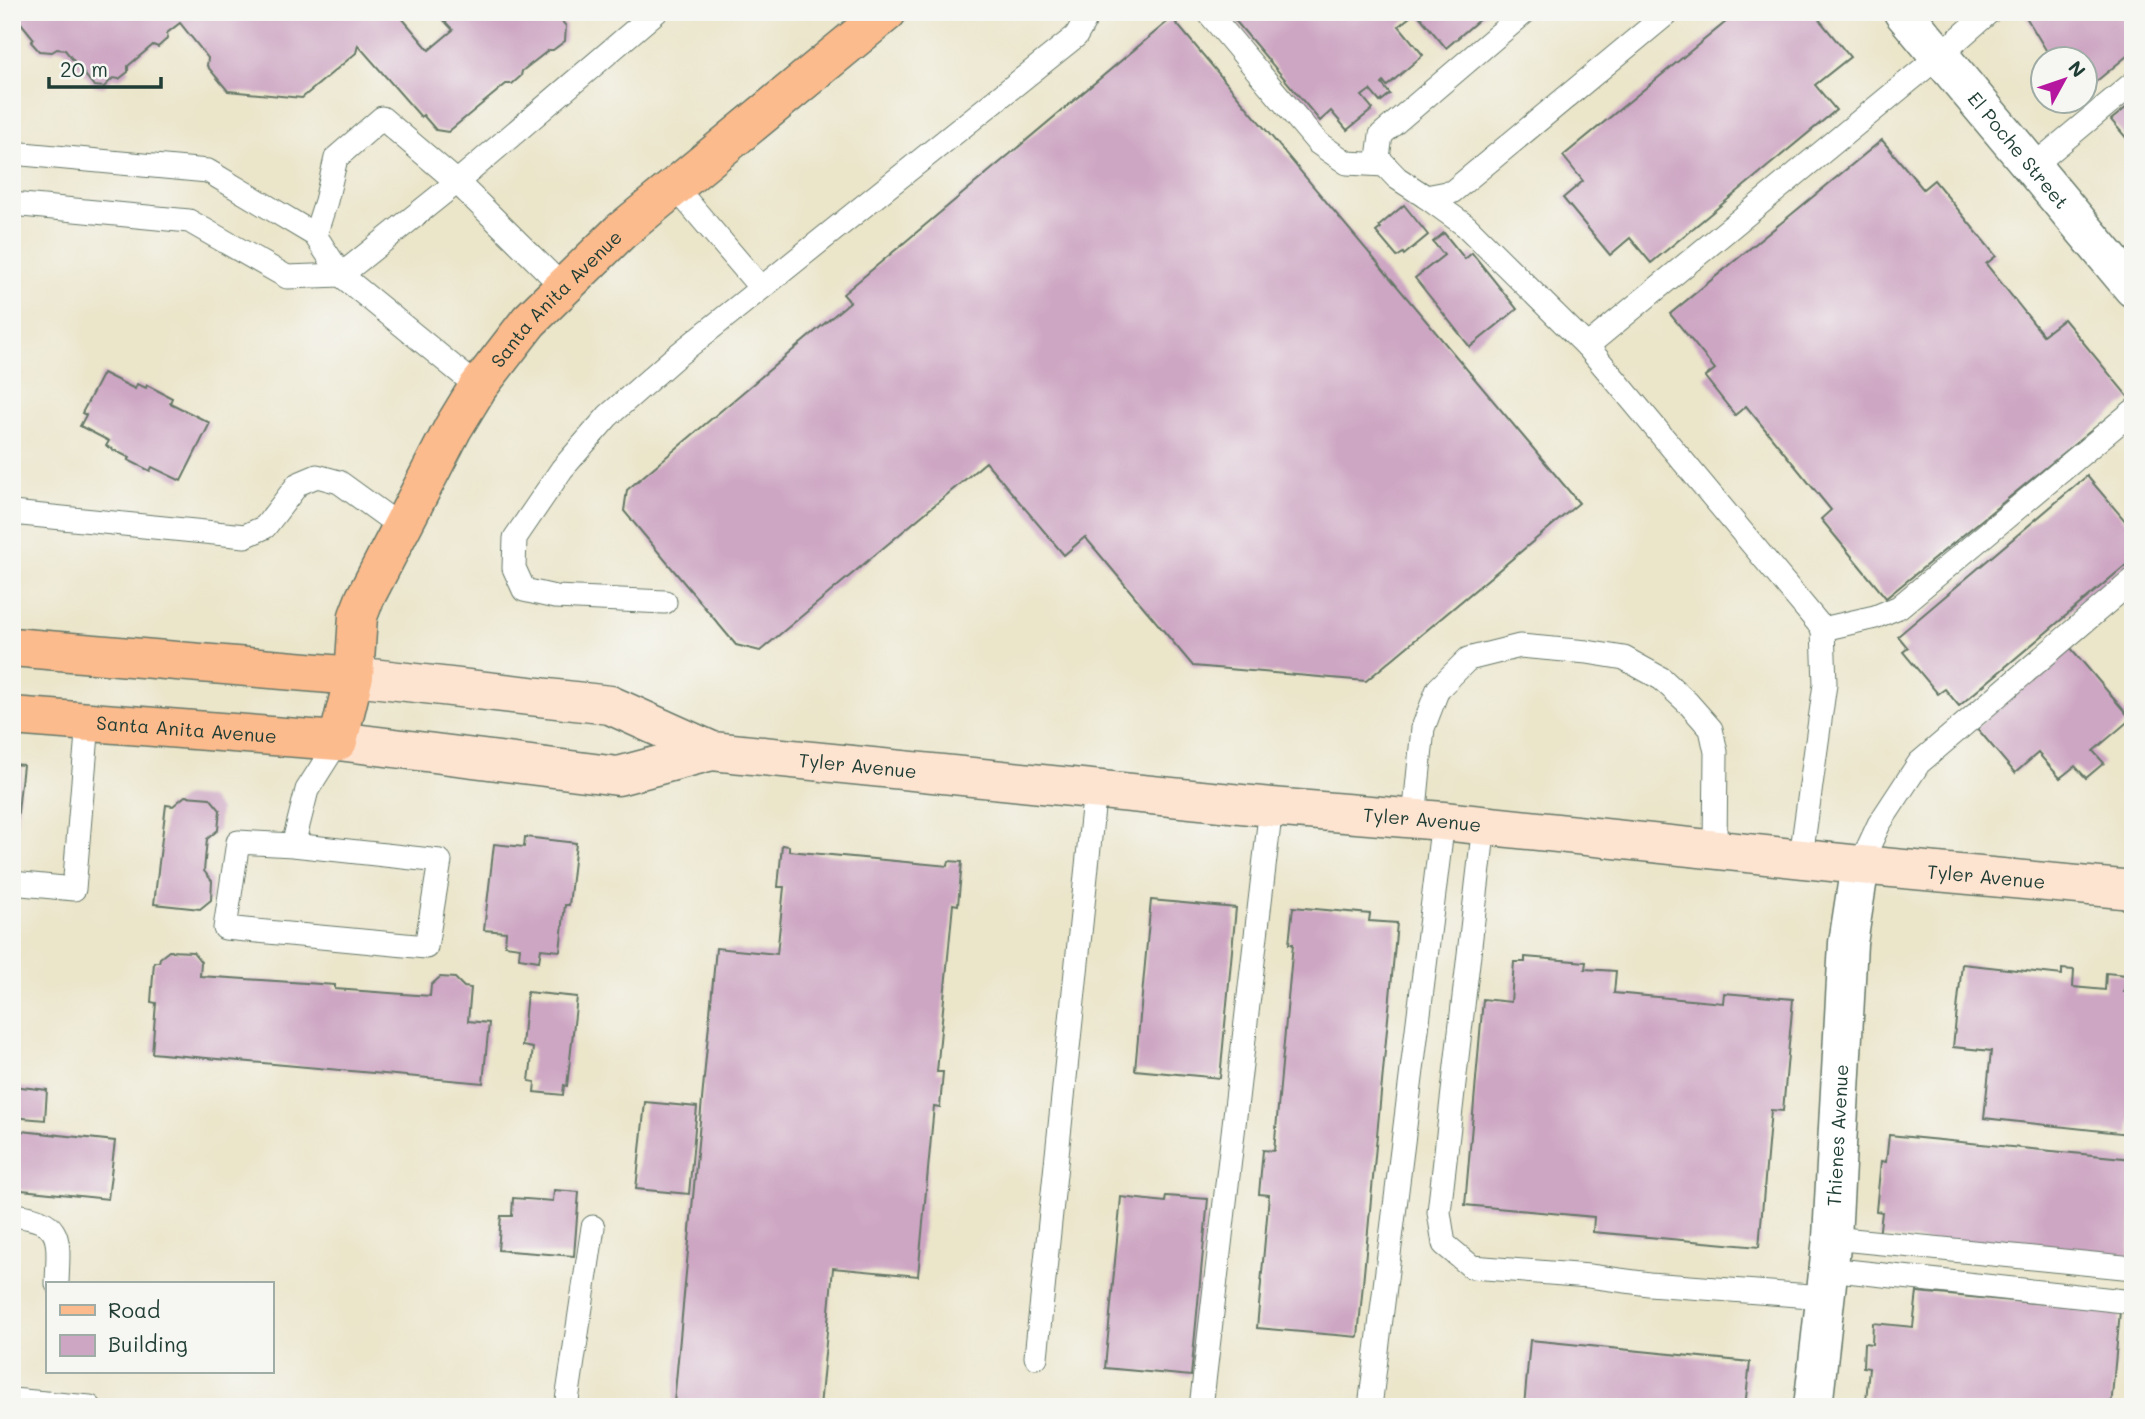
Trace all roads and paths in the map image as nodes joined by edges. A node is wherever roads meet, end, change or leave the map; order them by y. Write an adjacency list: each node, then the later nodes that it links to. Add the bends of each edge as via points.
1 (656, 12): 14 (lane)
2 (887, 12): 15 (main road, Santa Anita Avenue)
3 (1085, 12): 21 (lane, via 1076,36)
4 (1208, 12): 12 (lane, via 1318,143 1347,163)
5 (1525, 12): 12 (lane, via 1381,135 1378,158)
6 (1670, 12): 16 (lane, via 1452,192)
7 (1903, 12): 9 (street, El Poche Street)
8 (1989, 12): 9 (lane)
9 (1939, 56): 13 (street, El Poche Street); 23 (lane)
10 (2133, 83): 13 (lane)
11 (12, 153): 18 (lane, via 208,172)
12 (1385, 165): 16 (lane)
13 (2032, 167): 22 (street, El Poche Street)
14 (457, 182): 18 (lane, via 382,118 335,158); 19 (lane); 20 (lane)
15 (676, 187): 20 (main road, Santa Anita Avenue, via 620,232); 21 (lane)
16 (1426, 197): 23 (lane, via 1466,226)
17 (12, 204): 19 (lane, via 189,221 287,277)
18 (315, 235): 19 (lane)
19 (341, 275): 24 (lane)
20 (564, 288): 24 (main road, Santa Anita Avenue, via 529,321)
21 (761, 288): 29 (lane, via 608,416 562,470 515,538 514,568 524,590 555,597)
22 (2133, 288)
23 (1587, 346): 30 (lane)
24 (478, 387): 27 (main road, Santa Anita Avenue)
25 (2133, 411): 30 (lane, via 1899,607)
26 (12, 513): 27 (lane, via 245,536 265,527 298,484 317,476 339,482)
27 (401, 527): 32 (main road, Santa Anita Avenue, via 358,616)
28 (2133, 580): 44 (lane, via 1919,763 1879,824)
29 (665, 602)
30 (1822, 629): 43 (lane, via 1825,684)
31 (12, 647): 32 (main road)
32 (354, 677): 35 (main road, Santa Anita Avenue); 36 (main road, Tyler Avenue, via 610,705)
33 (12, 716): 34 (main road, Santa Anita Avenue)
34 (88, 722): 35 (main road, Santa Anita Avenue); 45 (lane, via 74,889)
35 (338, 741): 36 (main road, Tyler Avenue, via 618,776); 41 (lane, via 307,790)
36 (712, 751): 37 (main road, Tyler Avenue)
37 (1095, 789): 38 (main road, Tyler Avenue); 53 (lane)
38 (1271, 807): 39 (main road, Tyler Avenue); 54 (lane)
39 (1428, 820): 40 (main road, Tyler Avenue); 42 (lane, via 1423,728 1438,689 1468,659 1520,646 1587,652 1625,657 1661,678 1711,729 1716,752); 58 (lane)
40 (1484, 825): 42 (main road, Tyler Avenue); 49 (lane, via 1439,1212 1444,1244 1472,1267 1649,1284)
41 (293, 845): 41 (lane, via 440,861 426,947 225,928 238,842)
42 (1715, 849): 43 (main road, Tyler Avenue)
43 (1801, 858): 44 (main road, Tyler Avenue)
44 (1860, 865): 46 (main road, Tyler Avenue); 49 (street, Thienes Avenue, via 1848,943)
45 (12, 883)
46 (2133, 890)
47 (12, 1215): 51 (lane, via 51,1228 58,1240)
48 (593, 1227): 57 (lane)
49 (1829, 1268): 50 (lane); 52 (lane); 59 (street, Thienes Avenue)
50 (2133, 1268)
51 (57, 1282)
52 (2133, 1302)
53 (1036, 1357)
54 (1202, 1399)
55 (12, 1400): 56 (lane)
56 (90, 1407)
57 (566, 1407)
58 (1370, 1407)
59 (1812, 1407)

